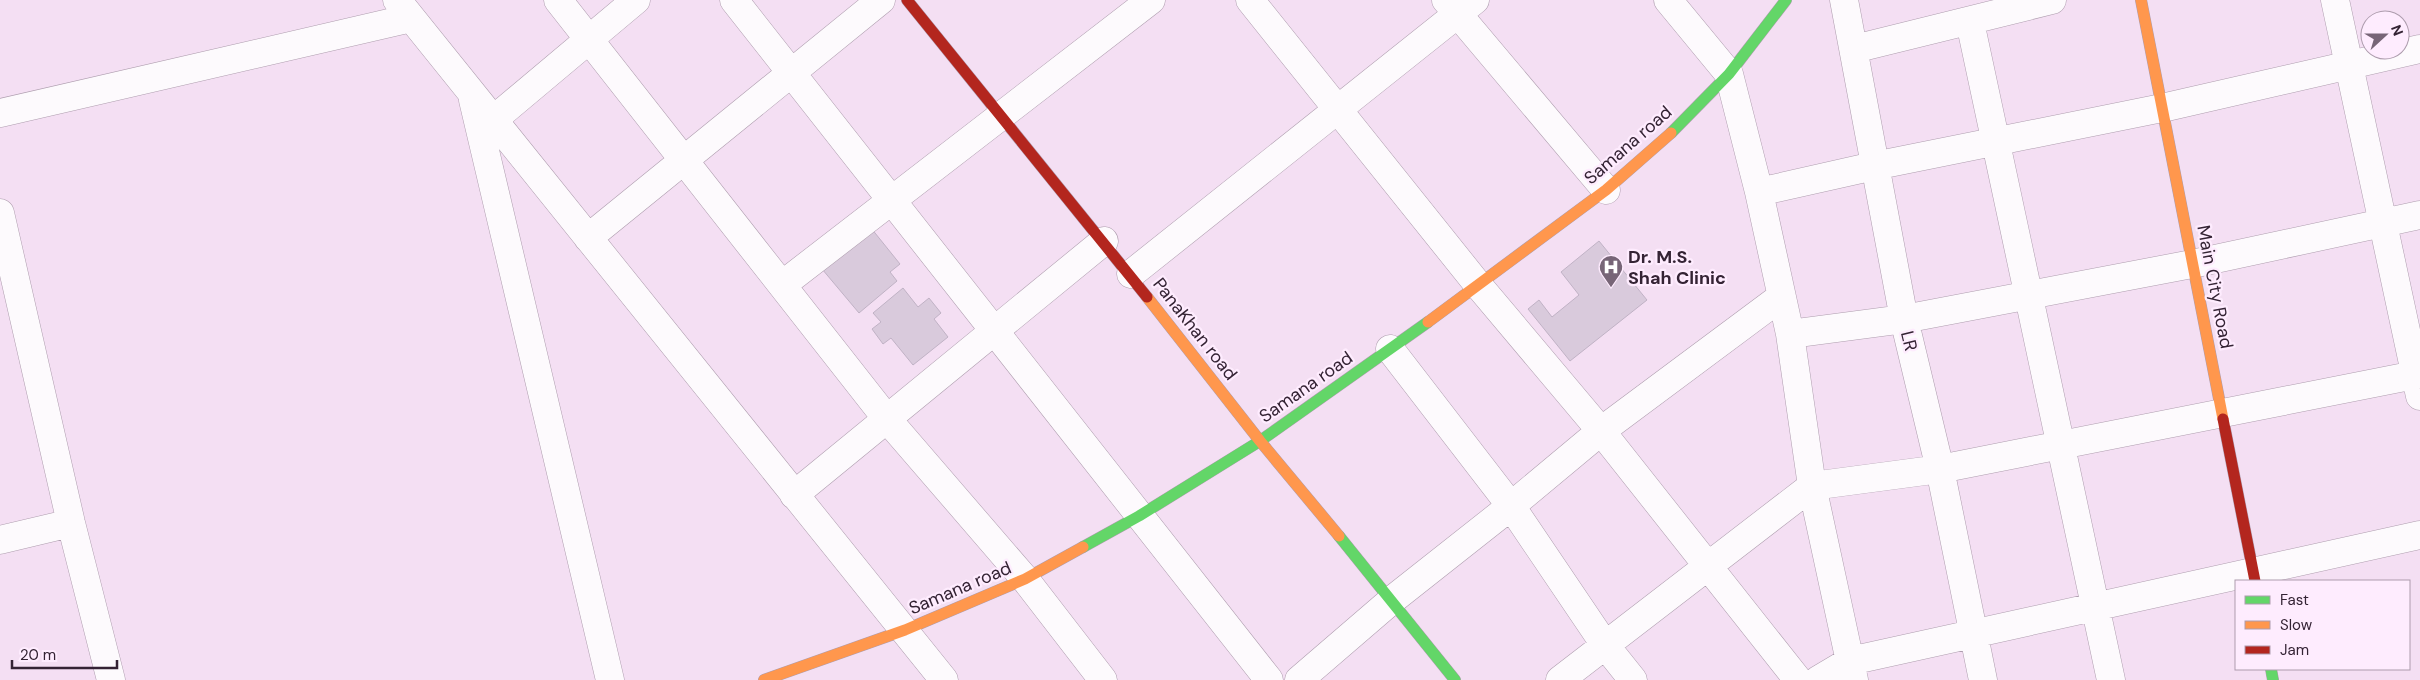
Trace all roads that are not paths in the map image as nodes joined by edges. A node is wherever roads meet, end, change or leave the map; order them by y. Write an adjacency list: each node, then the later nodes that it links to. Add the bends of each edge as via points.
1 (558, 0): 17 (street)
2 (636, 0): 17 (street)
3 (734, 0): 21 (street)
4 (881, 0): 21 (street)
5 (906, 0): 27 (street, PanaKhan road)
6 (1151, 0): 27 (street)
7 (1250, 0): 25 (street)
8 (1668, 0): 22 (street)
9 (1786, 0): 22 (street, Samana road)
10 (1844, 0): 18 (street, LR)
11 (2052, 0): 16 (street)
12 (2141, 0): 24 (street, Main City Road)
13 (2335, 0): 20 (street)
14 (1459, 5): 25 (street); 32 (street)
15 (404, 9): 23 (street); 26 (street)
16 (1970, 22): 18 (street); 29 (street)
17 (589, 39): 28 (street); 30 (street)
18 (1854, 49): 31 (street, LR)
19 (2420, 49): 20 (street)
20 (2350, 66): 24 (street); 37 (street)
21 (792, 73): 30 (street); 34 (street)
22 (1729, 74): 32 (street, Samana road, via 1673,131); 33 (street)
23 (472, 93): 28 (street); 77 (street)
24 (2162, 108): 29 (street); 40 (street, Main City Road)
25 (1339, 110): 41 (street); 43 (street)
26 (0, 113)
27 (1001, 116): 34 (street); 39 (street, PanaKhan road)
28 (493, 120): 38 (street)
29 (1996, 141): 31 (street); 44 (street)
30 (684, 160): 38 (street); 42 (street)
31 (1874, 166): 33 (street); 46 (street, LR)
32 (1606, 190): 43 (street, Samana road)
33 (1759, 192): 45 (street)
34 (892, 200): 42 (street); 47 (street)
35 (0, 213): 61 (street)
36 (2420, 215): 37 (street)
37 (2384, 223): 40 (street); 50 (street)
38 (588, 238): 58 (street)
39 (1104, 241): 41 (street, PanaKhan road); 47 (street)
40 (2192, 264): 44 (street); 51 (street, Main City Road)
41 (1131, 274): 54 (street, PanaKhan road)
42 (782, 285): 52 (street)
43 (1479, 286): 49 (street, Samana road); 53 (street)
44 (2028, 295): 46 (street); 55 (street)
45 (1781, 297): 48 (street); 53 (street)
46 (1904, 319): 48 (street); 56 (street, LR)
47 (994, 330): 52 (street); 60 (street)
48 (1790, 334): 57 (street)
49 (1390, 349): 54 (street, Samana road); 59 (street)
50 (2419, 381): 51 (street)
51 (2222, 413): 55 (street); 65 (street, Main City Road)
52 (887, 419): 58 (street); 66 (street)
53 (1601, 431): 59 (street); 64 (street)
54 (1260, 441): 60 (street, Samana road); 69 (street, PanaKhan road)
55 (2061, 445): 56 (street); 70 (street)
56 (1940, 469): 57 (street); 72 (street, LR)
57 (1812, 486): 64 (street); 74 (street)
58 (794, 495): 71 (street)
59 (1511, 506): 69 (street); 73 (street)
60 (1139, 516): 66 (street, Samana road); 80 (street)
61 (71, 523): 63 (street); 76 (street)
62 (2420, 535): 65 (street)
63 (0, 540)
64 (1707, 566): 73 (street); 85 (street)
65 (2254, 577): 67 (street)
66 (1025, 580): 71 (street, Samana road); 79 (street)
67 (2238, 580)
68 (2235, 581): 70 (street)
69 (1392, 600): 81 (street); 82 (street, PanaKhan road)
70 (2095, 607): 72 (street); 88 (street)
71 (905, 630): 75 (street, Samana road); 78 (street)
72 (1973, 634): 74 (street); 87 (street, LR)
73 (1605, 645): 83 (street); 84 (street)
74 (1852, 670): 86 (street)
75 (773, 679)
76 (111, 680)
77 (610, 680)
78 (944, 680)
79 (1103, 680)
80 (1269, 680)
81 (1299, 680)
82 (1455, 680)
83 (1560, 680)
84 (1633, 680)
85 (1798, 680)
86 (1818, 680)
87 (1983, 680)
88 (2111, 680)

